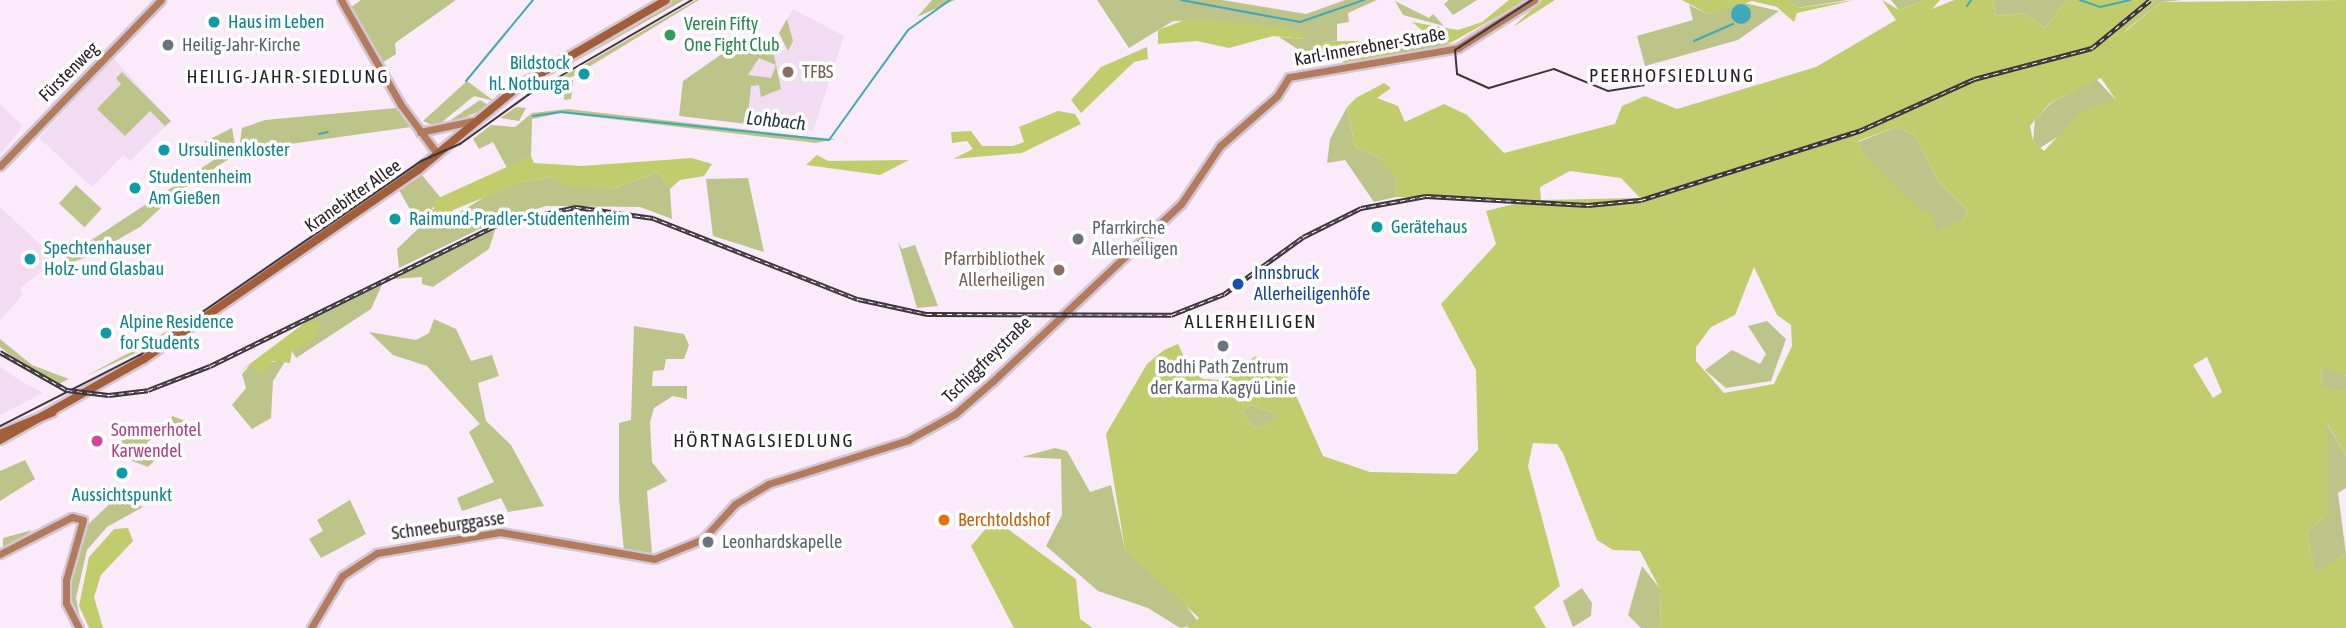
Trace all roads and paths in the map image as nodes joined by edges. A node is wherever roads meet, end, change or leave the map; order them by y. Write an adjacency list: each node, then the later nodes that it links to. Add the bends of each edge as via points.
1 (161, 0): 9 (street, Fürstenweg)
2 (341, 0): 7 (street)
3 (666, 0): 6 (main road, Kranebitter Allee)
4 (1534, 0): 5 (street, Karl-Innerebner-Straße, via 1458,48 1294,74)
5 (1283, 83): 13 (street, Tschiggfreystraße, via 1220,146 1181,204 962,408 908,440 750,492)
6 (472, 121): 7 (street); 8 (main road, Kranebitter Allee)
7 (421, 132): 8 (street)
8 (436, 152): 10 (main road, Kranebitter Allee, via 174,339)
9 (0, 166)
10 (53, 412): 11 (main road); 12 (main road)
11 (0, 434)
12 (0, 440)
13 (703, 539): 16 (street, Schneeburggasse, via 649,560 500,531 377,553 342,576)
14 (0, 554): 15 (street, via 72,517 83,520 66,580 66,603)
15 (79, 628)
16 (311, 628)

